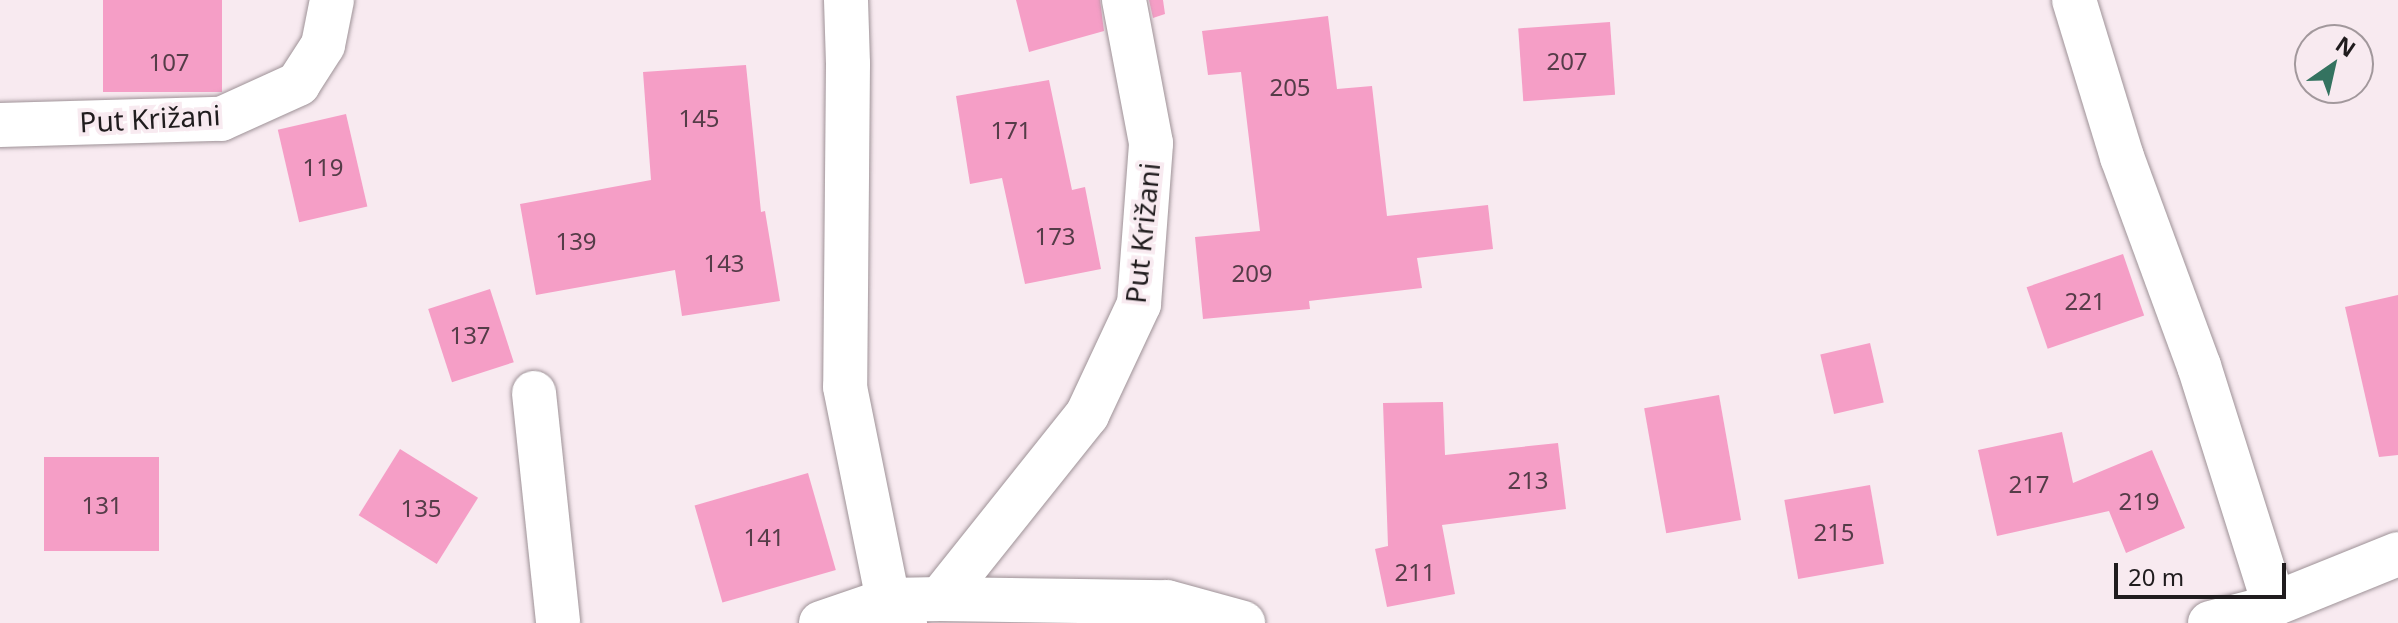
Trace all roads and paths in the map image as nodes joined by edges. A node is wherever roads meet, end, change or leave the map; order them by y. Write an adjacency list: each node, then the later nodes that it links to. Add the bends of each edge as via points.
1 (332, 0): 5 (street, Put Križani, via 323,45 298,84 221,119)
2 (846, 0): 8 (street, via 845,387)
3 (1124, 0): 8 (street, Put Križani, via 1151,143 1139,304 1087,415)
4 (2074, 0): 9 (street, via 2122,157 2199,366)
5 (0, 125)
6 (534, 393): 10 (street)
7 (2398, 554): 9 (street)
8 (911, 607): 11 (street); 12 (street, via 1167,602)
9 (2264, 613): 13 (street)
10 (558, 623)
11 (821, 623)
12 (1243, 623)
13 (2210, 623)

